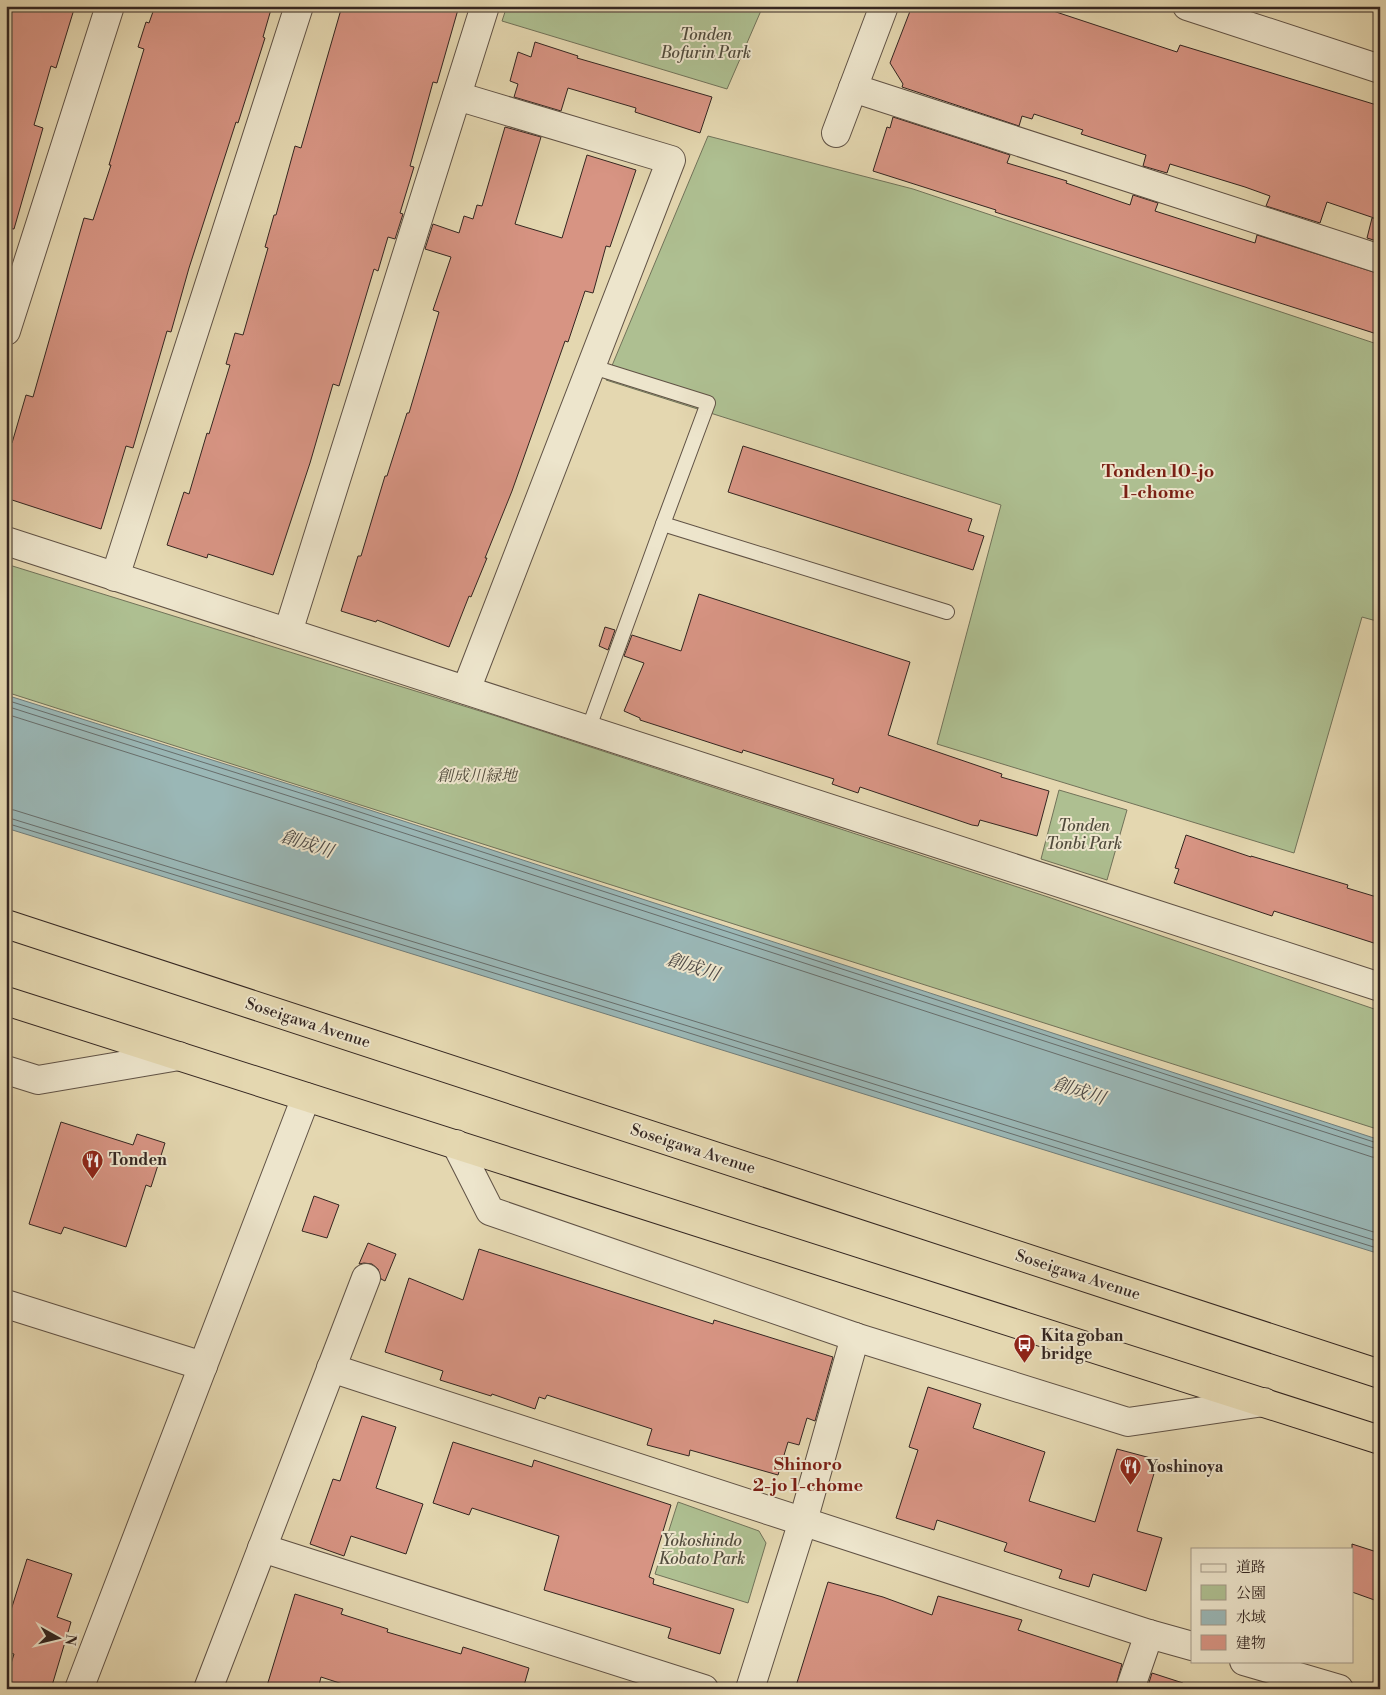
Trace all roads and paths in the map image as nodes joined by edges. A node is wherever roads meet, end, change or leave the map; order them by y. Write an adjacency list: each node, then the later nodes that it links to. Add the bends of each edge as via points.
1 (110, 6): 11 (street)
2 (300, 6): 15 (street)
3 (485, 6): 8 (street)
4 (884, 6): 7 (street)
5 (1187, 6): 6 (street)
6 (1380, 69)
7 (853, 88): 9 (street); 10 (street)
8 (457, 96): 12 (street, via 671,160); 17 (street)
9 (836, 133)
10 (1380, 259)
11 (6, 331)
12 (590, 366): 13 (lane, via 708,403); 18 (street)
13 (664, 524): 16 (lane); 19 (lane)
14 (6, 541): 15 (street)
15 (115, 576): 17 (street)
16 (947, 612)
17 (288, 632): 18 (street)
18 (466, 690): 19 (street)
19 (588, 730): 21 (street)
20 (6, 924): 32 (highway, Soseigawa Avenue)
21 (1380, 987)
22 (6, 1001): 23 (highway)
23 (179, 1056): 24 (street, via 38,1080); 25 (highway)
24 (6, 1070)
25 (306, 1097): 26 (highway); 30 (street)
26 (456, 1144): 29 (street, via 490,1211); 33 (highway)
27 (366, 1278): 31 (street)
28 (6, 1304): 30 (street)
29 (855, 1337): 33 (street, via 1128,1422); 35 (street)
30 (203, 1366): 40 (street)
31 (331, 1368): 35 (street); 36 (street)
32 (1380, 1374)
33 (1264, 1402): 34 (highway)
34 (1380, 1440)
35 (803, 1521): 37 (street); 43 (street)
36 (262, 1548): 41 (street); 42 (street)
37 (1149, 1634): 38 (street); 44 (street)
38 (1191, 1646)
39 (1247, 1662): 45 (street)
40 (79, 1689)
41 (208, 1689)
42 (704, 1689)
43 (750, 1689)
44 (1130, 1689)
45 (1339, 1689)

